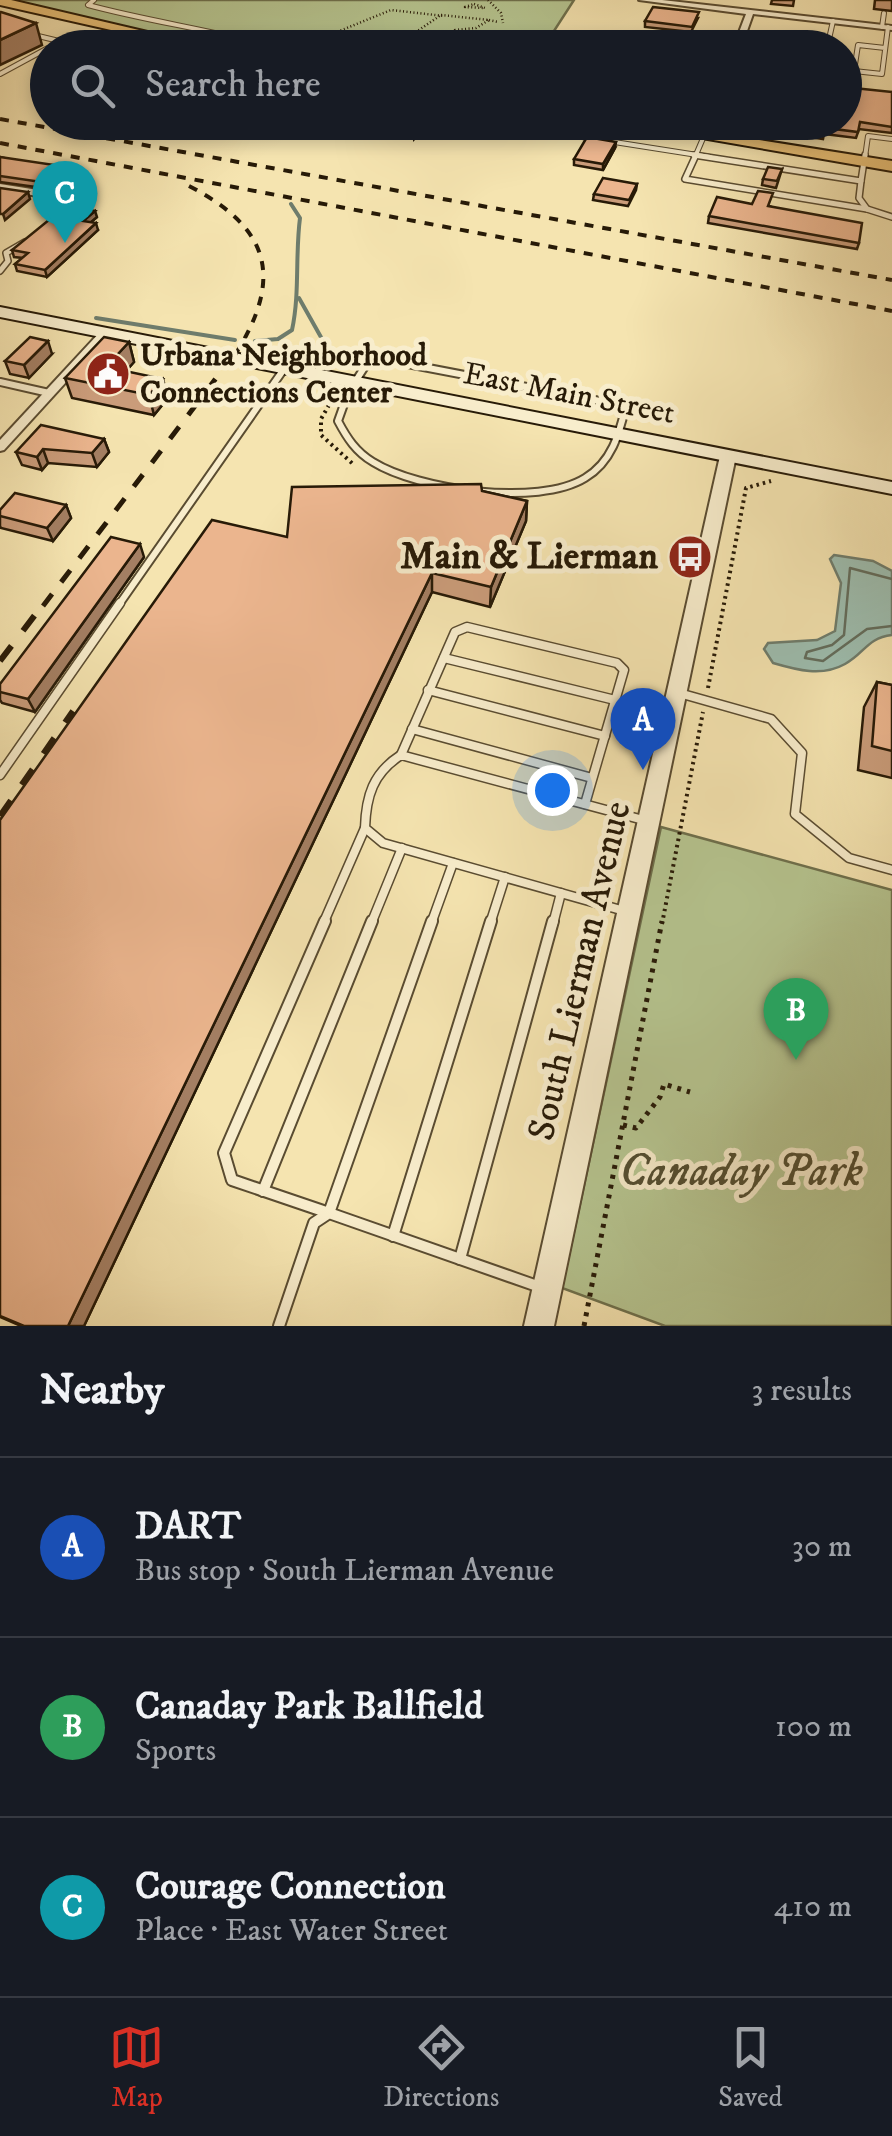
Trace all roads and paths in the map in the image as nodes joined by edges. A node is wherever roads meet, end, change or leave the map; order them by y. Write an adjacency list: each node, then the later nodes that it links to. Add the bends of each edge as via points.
1 (94, 0): 17 (lane, via 88,5 143,21)
2 (643, 0): 9 (street)
3 (488, 1): 5 (path); 14 (path)
4 (0, 3): 16 (main road)
5 (479, 6): 6 (path, via 485,8); 6 (path, via 465,7)
6 (475, 10): 10 (path)
7 (402, 12): 8 (path); 18 (path)
8 (430, 12): 11 (path)
9 (750, 12): 13 (street); 22 (street)
10 (467, 15): 11 (path); 12 (path)
11 (445, 16): 19 (path)
12 (488, 20): 14 (path); 20 (path)
13 (833, 21): 15 (street); 23 (lane)
14 (503, 23): 21 (path)
15 (887, 26): 25 (lane)
16 (110, 30)
17 (213, 30)
18 (344, 30)
19 (417, 30)
20 (455, 30)
21 (502, 30)
22 (743, 30)
23 (831, 30)
24 (862, 45): 25 (lane)
25 (885, 48): 27 (lane, via 882,74)
26 (30, 58): 28 (lane)
27 (862, 71)
28 (0, 74)
29 (892, 139): 34 (lane, via 868,136)
30 (601, 140): 33 (lane)
31 (703, 140): 33 (lane)
32 (772, 140): 34 (main road)
33 (696, 155): 37 (lane); 40 (lane, via 685,179)
34 (864, 156): 35 (main road); 36 (main road); 37 (lane)
35 (892, 156)
36 (892, 166)
37 (860, 181): 40 (lane, via 859,198)
38 (0, 187): 39 (street)
39 (38, 193)
40 (867, 209): 41 (lane)
41 (892, 218)
42 (38, 231): 43 (lane, via 10,249)
43 (0, 271)
44 (0, 312): 45 (main road, East Main Street)
45 (105, 333): 46 (main road, East Main Street); 49 (street)
46 (284, 369): 48 (main road, East Main Street); 64 (lane)
47 (0, 382): 49 (lane)
48 (354, 383): 50 (main road, East Main Street); 50 (lane, via 371,357 626,406); 50 (lane, via 338,421 359,455 393,473 477,490 561,489 602,466)
49 (49, 393): 51 (street)
50 (622, 435): 52 (main road, East Main Street)
51 (0, 446)
52 (728, 456): 54 (main road, East Main Street); 58 (street, South Lierman Avenue)
53 (779, 481): 56 (path, via 759,480 746,488)
54 (892, 488)
55 (444, 658): 57 (lane); 59 (lane); 59 (lane, via 455,632 467,627 617,663 624,670)
56 (708, 686)
57 (428, 690): 61 (lane); 62 (lane)
58 (679, 693): 67 (street, South Lierman Avenue); 71 (lane, via 771,719 802,753 794,814 848,858)
59 (616, 700): 62 (lane)
60 (703, 711): 76 (path)
61 (412, 729): 63 (lane); 65 (lane)
62 (604, 736): 65 (lane)
63 (401, 755): 66 (lane); 68 (lane, via 380,767 366,794)
64 (0, 775)
65 (592, 778): 66 (lane)
66 (585, 804): 67 (lane)
67 (651, 823): 74 (street, South Lierman Avenue)
68 (365, 828): 69 (lane); 77 (lane, via 224,1153 232,1180)
69 (402, 848): 70 (lane); 77 (lane)
70 (454, 863): 72 (lane); 78 (lane)
71 (892, 870)
72 (505, 878): 73 (lane); 79 (lane)
73 (562, 893): 74 (lane); 80 (lane)
74 (631, 913): 81 (street, South Lierman Avenue)
75 (690, 1092): 76 (path, via 664,1084 636,1128)
76 (623, 1125): 84 (path)
77 (263, 1191): 78 (lane)
78 (329, 1213): 79 (lane); 82 (lane, via 314,1223)
79 (392, 1236): 80 (lane)
80 (460, 1259): 81 (lane)
81 (547, 1289): 83 (street, South Lierman Avenue)
82 (279, 1326)
83 (539, 1326)
84 (584, 1326)

